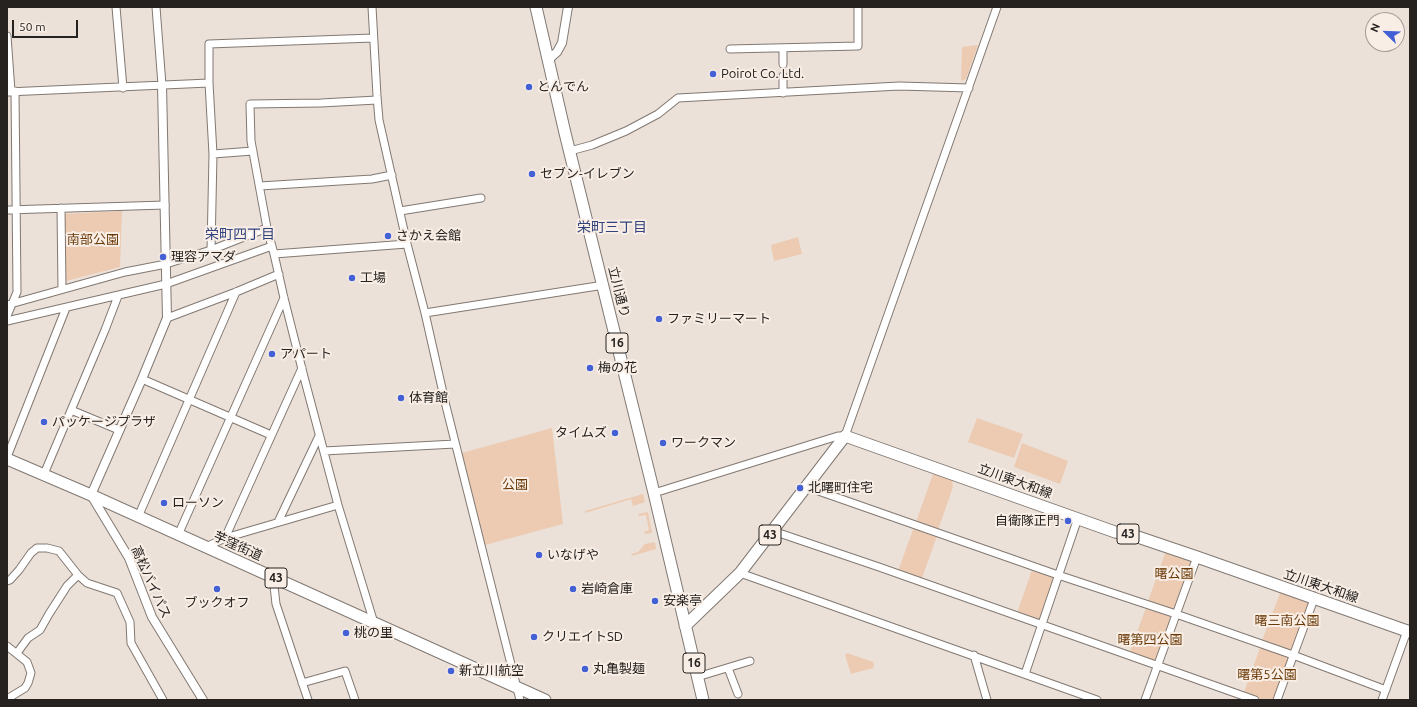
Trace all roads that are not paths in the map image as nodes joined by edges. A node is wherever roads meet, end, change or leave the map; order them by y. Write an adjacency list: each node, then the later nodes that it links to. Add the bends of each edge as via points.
1 (116, 7): 17 (street)
2 (156, 7): 16 (street)
3 (372, 7): 9 (street)
4 (536, 7): 12 (main road, 立川通り / 16)
5 (568, 7): 12 (street, via 562,43)
6 (858, 7): 10 (street, via 858,46)
7 (997, 7): 18 (street)
8 (7, 36): 19 (street)
9 (373, 38): 15 (street, via 210,44); 21 (street)
10 (783, 48): 11 (street); 13 (street)
11 (730, 49)
12 (548, 60): 23 (main road, 立川通り / 16)
13 (783, 64)
14 (782, 76): 20 (street)
15 (210, 83): 16 (street); 24 (street)
16 (162, 85): 17 (street); 28 (street)
17 (122, 88): 19 (street)
18 (969, 88): 20 (street, via 899,86); 59 (street)
19 (11, 92): 31 (street)
20 (783, 93): 23 (street, via 678,98 658,114 626,131)
21 (377, 100): 22 (street, via 250,104); 25 (street)
22 (253, 151): 24 (street); 26 (street)
23 (570, 151): 40 (main road, 立川通り / 16)
24 (213, 154): 35 (street)
25 (392, 175): 26 (street, via 372,179); 32 (street)
26 (260, 186): 33 (street)
27 (481, 198): 32 (street)
28 (165, 205): 29 (street); 37 (street)
29 (61, 208): 31 (street); 41 (street)
30 (7, 210): 31 (street)
31 (16, 210): 45 (street, via 17,292)
32 (400, 211): 34 (street)
33 (267, 228): 35 (street); 36 (street)
34 (407, 244): 36 (street); 47 (street)
35 (211, 250): 37 (street)
36 (273, 250): 38 (street); 39 (street)
37 (166, 264): 39 (street); 41 (street)
38 (279, 274): 42 (street); 44 (street)
39 (166, 284): 43 (street); 49 (street)
40 (604, 285): 47 (street); 65 (main road, 立川通り / 16)
41 (62, 289): 45 (street)
42 (236, 292): 49 (street); 53 (street)
43 (118, 296): 46 (street); 54 (street)
44 (284, 298): 51 (street); 55 (street)
45 (10, 304): 48 (street)
46 (66, 308): 50 (street); 62 (street)
47 (425, 313): 60 (street)
48 (7, 316)
49 (167, 318): 52 (street)
50 (7, 321)
51 (302, 368): 57 (street); 58 (street)
52 (142, 379): 53 (street); 56 (street)
53 (190, 400): 55 (street); 68 (street)
54 (71, 410): 56 (street); 63 (street)
55 (230, 417): 57 (street); 72 (street)
56 (119, 430): 66 (street)
57 (271, 435): 73 (street)
58 (319, 436): 61 (street); 70 (street)
59 (845, 436): 64 (main road, 43); 65 (street, via 838,436); 69 (main road, 立川東大和線 / 43)
60 (455, 444): 61 (street); 97 (street)
61 (324, 451): 67 (street)
62 (7, 458): 63 (main road, 芋窪街道 / 43)
63 (44, 474): 66 (main road, 芋窪街道 / 43)
64 (807, 487): 71 (main road, 43); 78 (street)
65 (654, 493): 85 (main road, 立川通り / 16)
66 (91, 494): 68 (main road, 芋窪街道 / 43); 103 (street, 高松バイパス, via 129,558 152,617)
67 (338, 505): 70 (street); 83 (street)
68 (138, 517): 72 (main road, 芋窪街道 / 43)
69 (1078, 518): 75 (main road, 立川東大和線 / 43); 78 (street)
70 (278, 522): 73 (street)
71 (773, 531): 76 (main road, 43); 84 (street)
72 (178, 535): 74 (main road, 芋窪街道 / 43)
73 (225, 538): 74 (street)
74 (206, 547): 79 (main road, 芋窪街道 / 43)
75 (1196, 557): 81 (main road, 立川東大和線 / 43); 82 (street)
76 (740, 572): 85 (main road, 43); 89 (street)
77 (78, 575): 80 (street, via 59,551 37,548); 88 (street, via 67,586 40,630 28,638); 102 (street, via 87,583 117,593 130,622 132,643)
78 (1058, 576): 82 (street); 84 (street)
79 (273, 577): 83 (main road, 芋窪街道 / 43); 96 (street, via 276,604)
80 (7, 581)
81 (1314, 599): 86 (main road, 立川東大和線 / 43); 90 (street)
82 (1176, 614): 90 (street); 92 (street)
83 (374, 623): 97 (main road, 芋窪街道 / 43)
84 (1042, 624): 92 (street); 94 (street)
85 (686, 626): 95 (main road, 立川通り / 16)
86 (1408, 632): 98 (street)
87 (7, 646): 88 (street)
88 (16, 653): 101 (street, via 27,662 31,673 24,688)
89 (974, 655): 94 (street); 109 (street)
90 (1293, 656): 98 (street); 113 (street)
91 (750, 661): 93 (street)
92 (1157, 665): 111 (street); 112 (street)
93 (728, 668): 95 (street); 99 (street)
94 (1025, 674): 100 (street)
95 (697, 677): 108 (main road, 立川通り / 16)
96 (302, 683): 104 (street); 105 (street, via 345,671)
97 (517, 688): 106 (street); 107 (main road, 芋窪街道 / 43)
98 (1386, 690): 114 (street)
99 (738, 694)
100 (1084, 697): 110 (street)
101 (7, 699)
102 (163, 700)
103 (203, 700)
104 (308, 700)
105 (355, 700)
106 (520, 700)
107 (545, 700)
108 (703, 700)
109 (987, 700)
110 (1097, 700)
111 (1145, 700)
112 (1255, 700)
113 (1277, 700)
114 (1382, 700)

